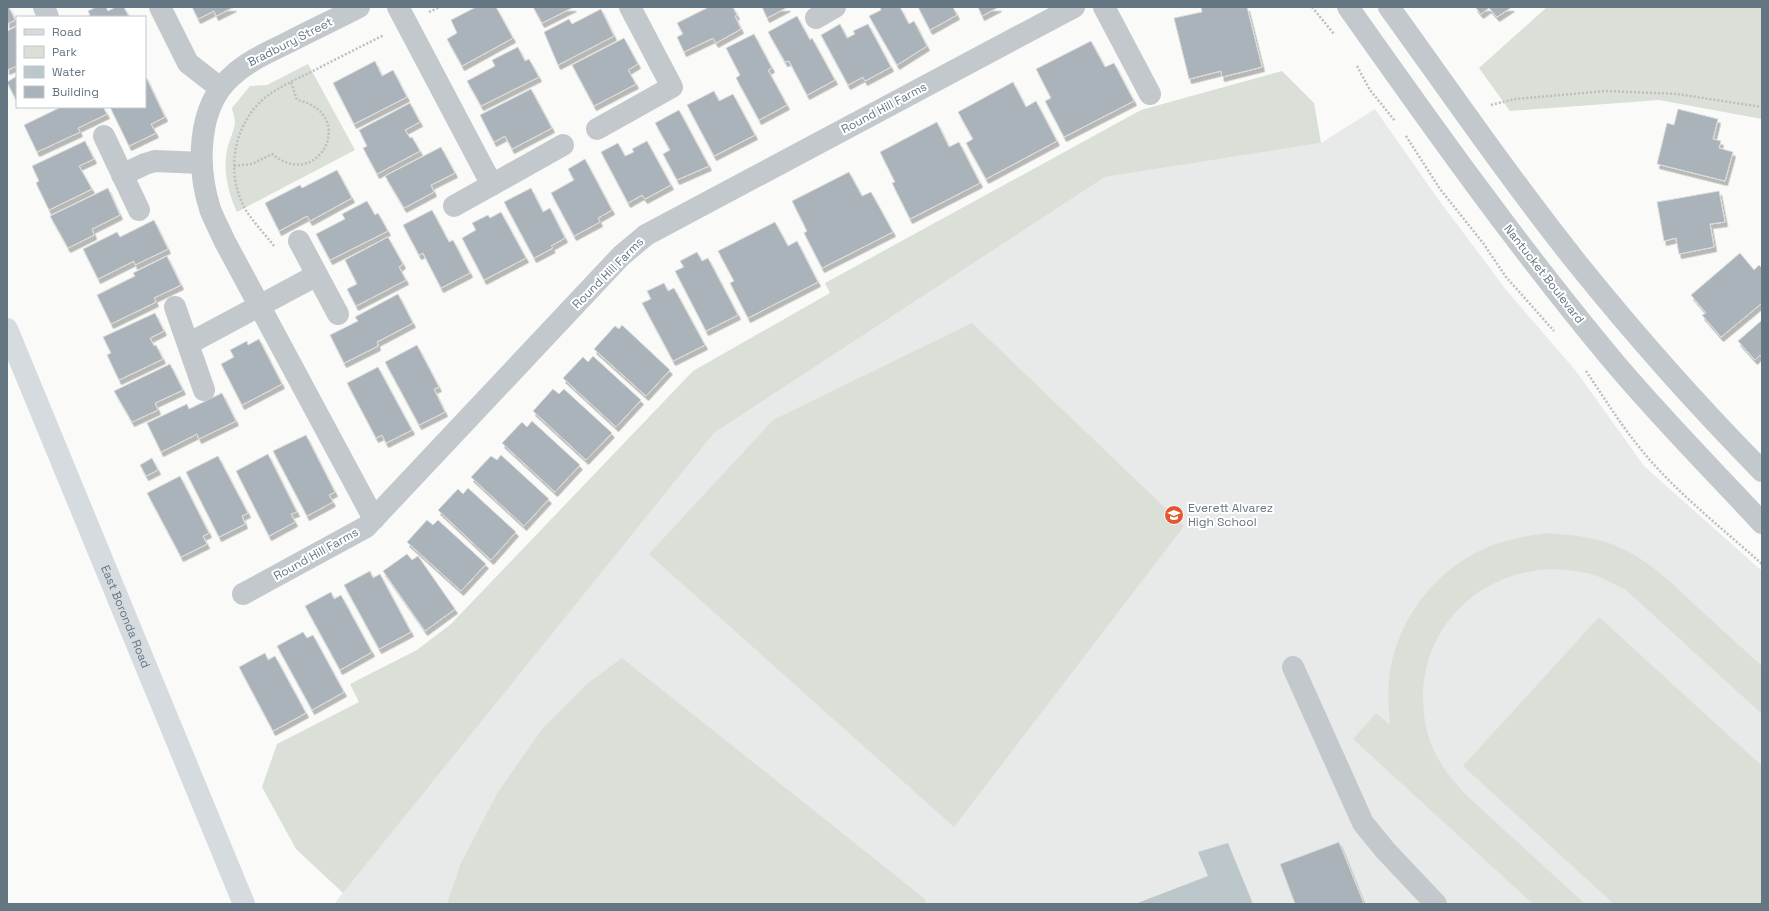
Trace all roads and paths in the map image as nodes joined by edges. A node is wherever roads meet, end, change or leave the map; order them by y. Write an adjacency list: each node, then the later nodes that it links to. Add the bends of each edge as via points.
1 (160, 7): 13 (street, via 188,63)
2 (359, 7): 13 (street, Bradbury Street, via 260,56 243,67)
3 (440, 7): 10 (path)
4 (630, 7): 17 (street, via 672,87)
5 (835, 7): 11 (street)
6 (1074, 7): 36 (street, Round Hill Farms, via 646,235 621,256)
7 (1104, 7): 14 (street)
8 (1348, 7): 37 (street, Nantucket Boulevard, via 1451,153 1563,300 1610,358)
9 (1389, 7): 35 (street, via 1505,169 1578,264 1697,404)
10 (402, 15): 12 (path); 23 (street)
11 (816, 18)
12 (291, 82): 21 (path, via 268,96 252,112 238,138); 21 (path, via 297,100 315,106 328,122 330,133 322,154 303,165 286,163 272,154 252,164)
13 (220, 88): 20 (street, Bradbury Street, via 207,115)
14 (1150, 94)
15 (1487, 106): 16 (path, via 1515,99 1606,91 1677,94)
16 (1762, 107)
17 (597, 129)
18 (104, 136): 22 (street)
19 (563, 145): 23 (street)
20 (202, 163): 22 (street, via 155,161); 29 (street, Bradbury Street, via 211,210)
21 (234, 166): 27 (path, via 235,181 244,207)
22 (122, 175): 25 (street)
23 (492, 185): 24 (street)
24 (454, 206)
25 (139, 210)
26 (299, 241): 28 (street)
27 (277, 251)
28 (317, 275): 29 (street); 31 (street)
29 (259, 306): 33 (street); 36 (street, Bradbury Street)
30 (175, 307): 33 (street)
31 (338, 314)
32 (7, 329): 40 (main road, East Boronda Road)
33 (188, 344): 34 (street)
34 (204, 390)
35 (1762, 471)
36 (374, 519): 38 (street, Round Hill Farms, via 357,533)
37 (1762, 523)
38 (243, 594)
39 (1293, 667): 41 (street, via 1363,823)
40 (244, 904)
41 (1436, 904)

